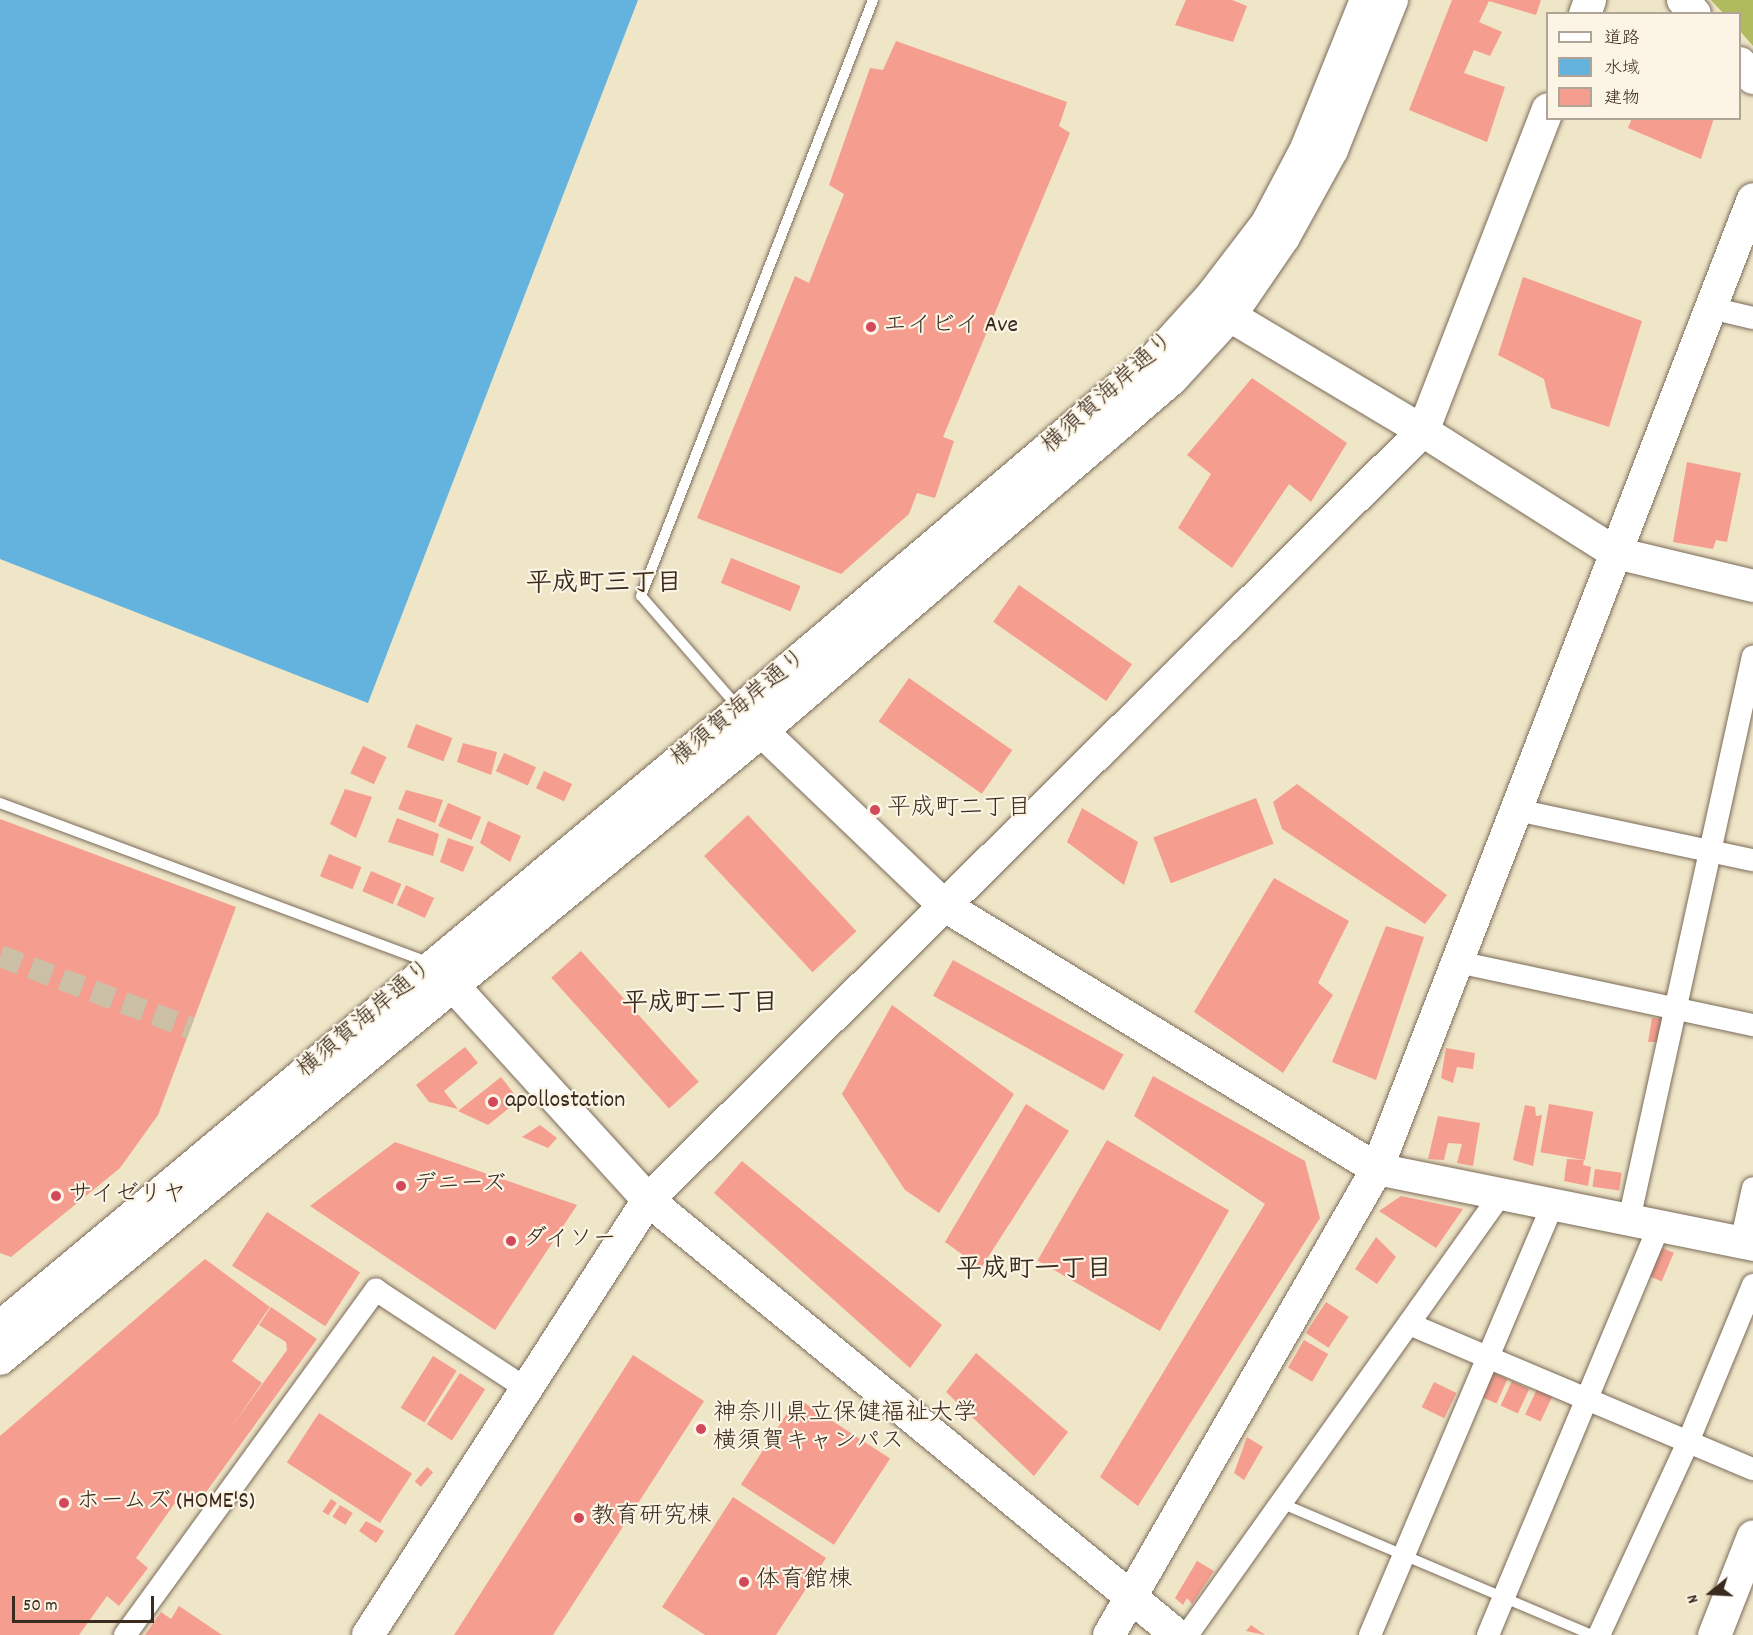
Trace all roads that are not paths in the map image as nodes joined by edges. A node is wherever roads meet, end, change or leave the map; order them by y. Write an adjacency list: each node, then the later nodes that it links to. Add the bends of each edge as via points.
1 (873, 0): 17 (lane, via 641,596)
2 (1366, 0): 17 (street, 横須賀海岸通り, via 1305,149 1267,223 1212,295 1156,357)
3 (1392, 0): 11 (street, via 1332,150 1284,237)
4 (1683, 0): 5 (street)
5 (1693, 12)
6 (1741, 64): 7 (street)
7 (1753, 78)
8 (1546, 114): 13 (street)
9 (1753, 199): 10 (street)
10 (1711, 308): 12 (street); 14 (street)
11 (1230, 316): 13 (street); 17 (street, via 1172,379)
12 (1753, 318)
13 (1423, 431): 14 (street); 22 (street)
14 (1616, 553): 15 (street); 19 (street)
15 (1753, 586)
16 (1753, 656): 20 (street)
17 (751, 720): 22 (street); 24 (street)
18 (0, 803): 24 (lane)
19 (1517, 810): 20 (street); 23 (street)
20 (1712, 851): 21 (street); 25 (street)
21 (1753, 860)
22 (945, 906): 27 (street); 30 (street)
23 (1458, 962): 25 (street); 27 (street)
24 (443, 973): 30 (street); 36 (street, 横須賀海岸通り); 38 (street)
25 (1677, 1009): 26 (street); 32 (street)
26 (1753, 1026)
27 (1377, 1169): 29 (street); 47 (street)
28 (1753, 1188): 33 (street)
29 (1501, 1194): 31 (street); 35 (street)
30 (648, 1200): 39 (street); 47 (street)
31 (1553, 1204): 32 (street); 37 (street)
32 (1644, 1223): 33 (street); 40 (street)
33 (1747, 1244)
34 (1753, 1285): 41 (street)
35 (1408, 1324): 37 (street); 43 (street)
36 (0, 1327)
37 (1486, 1357): 40 (street); 45 (street)
38 (0, 1359)
39 (527, 1389): 49 (street, via 376,1290); 50 (street)
40 (1586, 1399): 41 (street); 48 (street)
41 (1688, 1442): 42 (street); 57 (street)
42 (1753, 1469)
43 (1281, 1503): 45 (lane); 53 (street)
44 (1753, 1536): 58 (highway)
45 (1404, 1557): 48 (lane); 54 (street)
46 (1753, 1594): 59 (highway)
47 (1131, 1596): 51 (street); 52 (street)
48 (1504, 1597): 55 (street); 56 (lane)
49 (124, 1635)
50 (368, 1635)
51 (1109, 1635)
52 (1177, 1635)
53 (1187, 1635)
54 (1370, 1635)
55 (1488, 1635)
56 (1592, 1635)
57 (1599, 1635)
58 (1714, 1635)
59 (1737, 1635)

